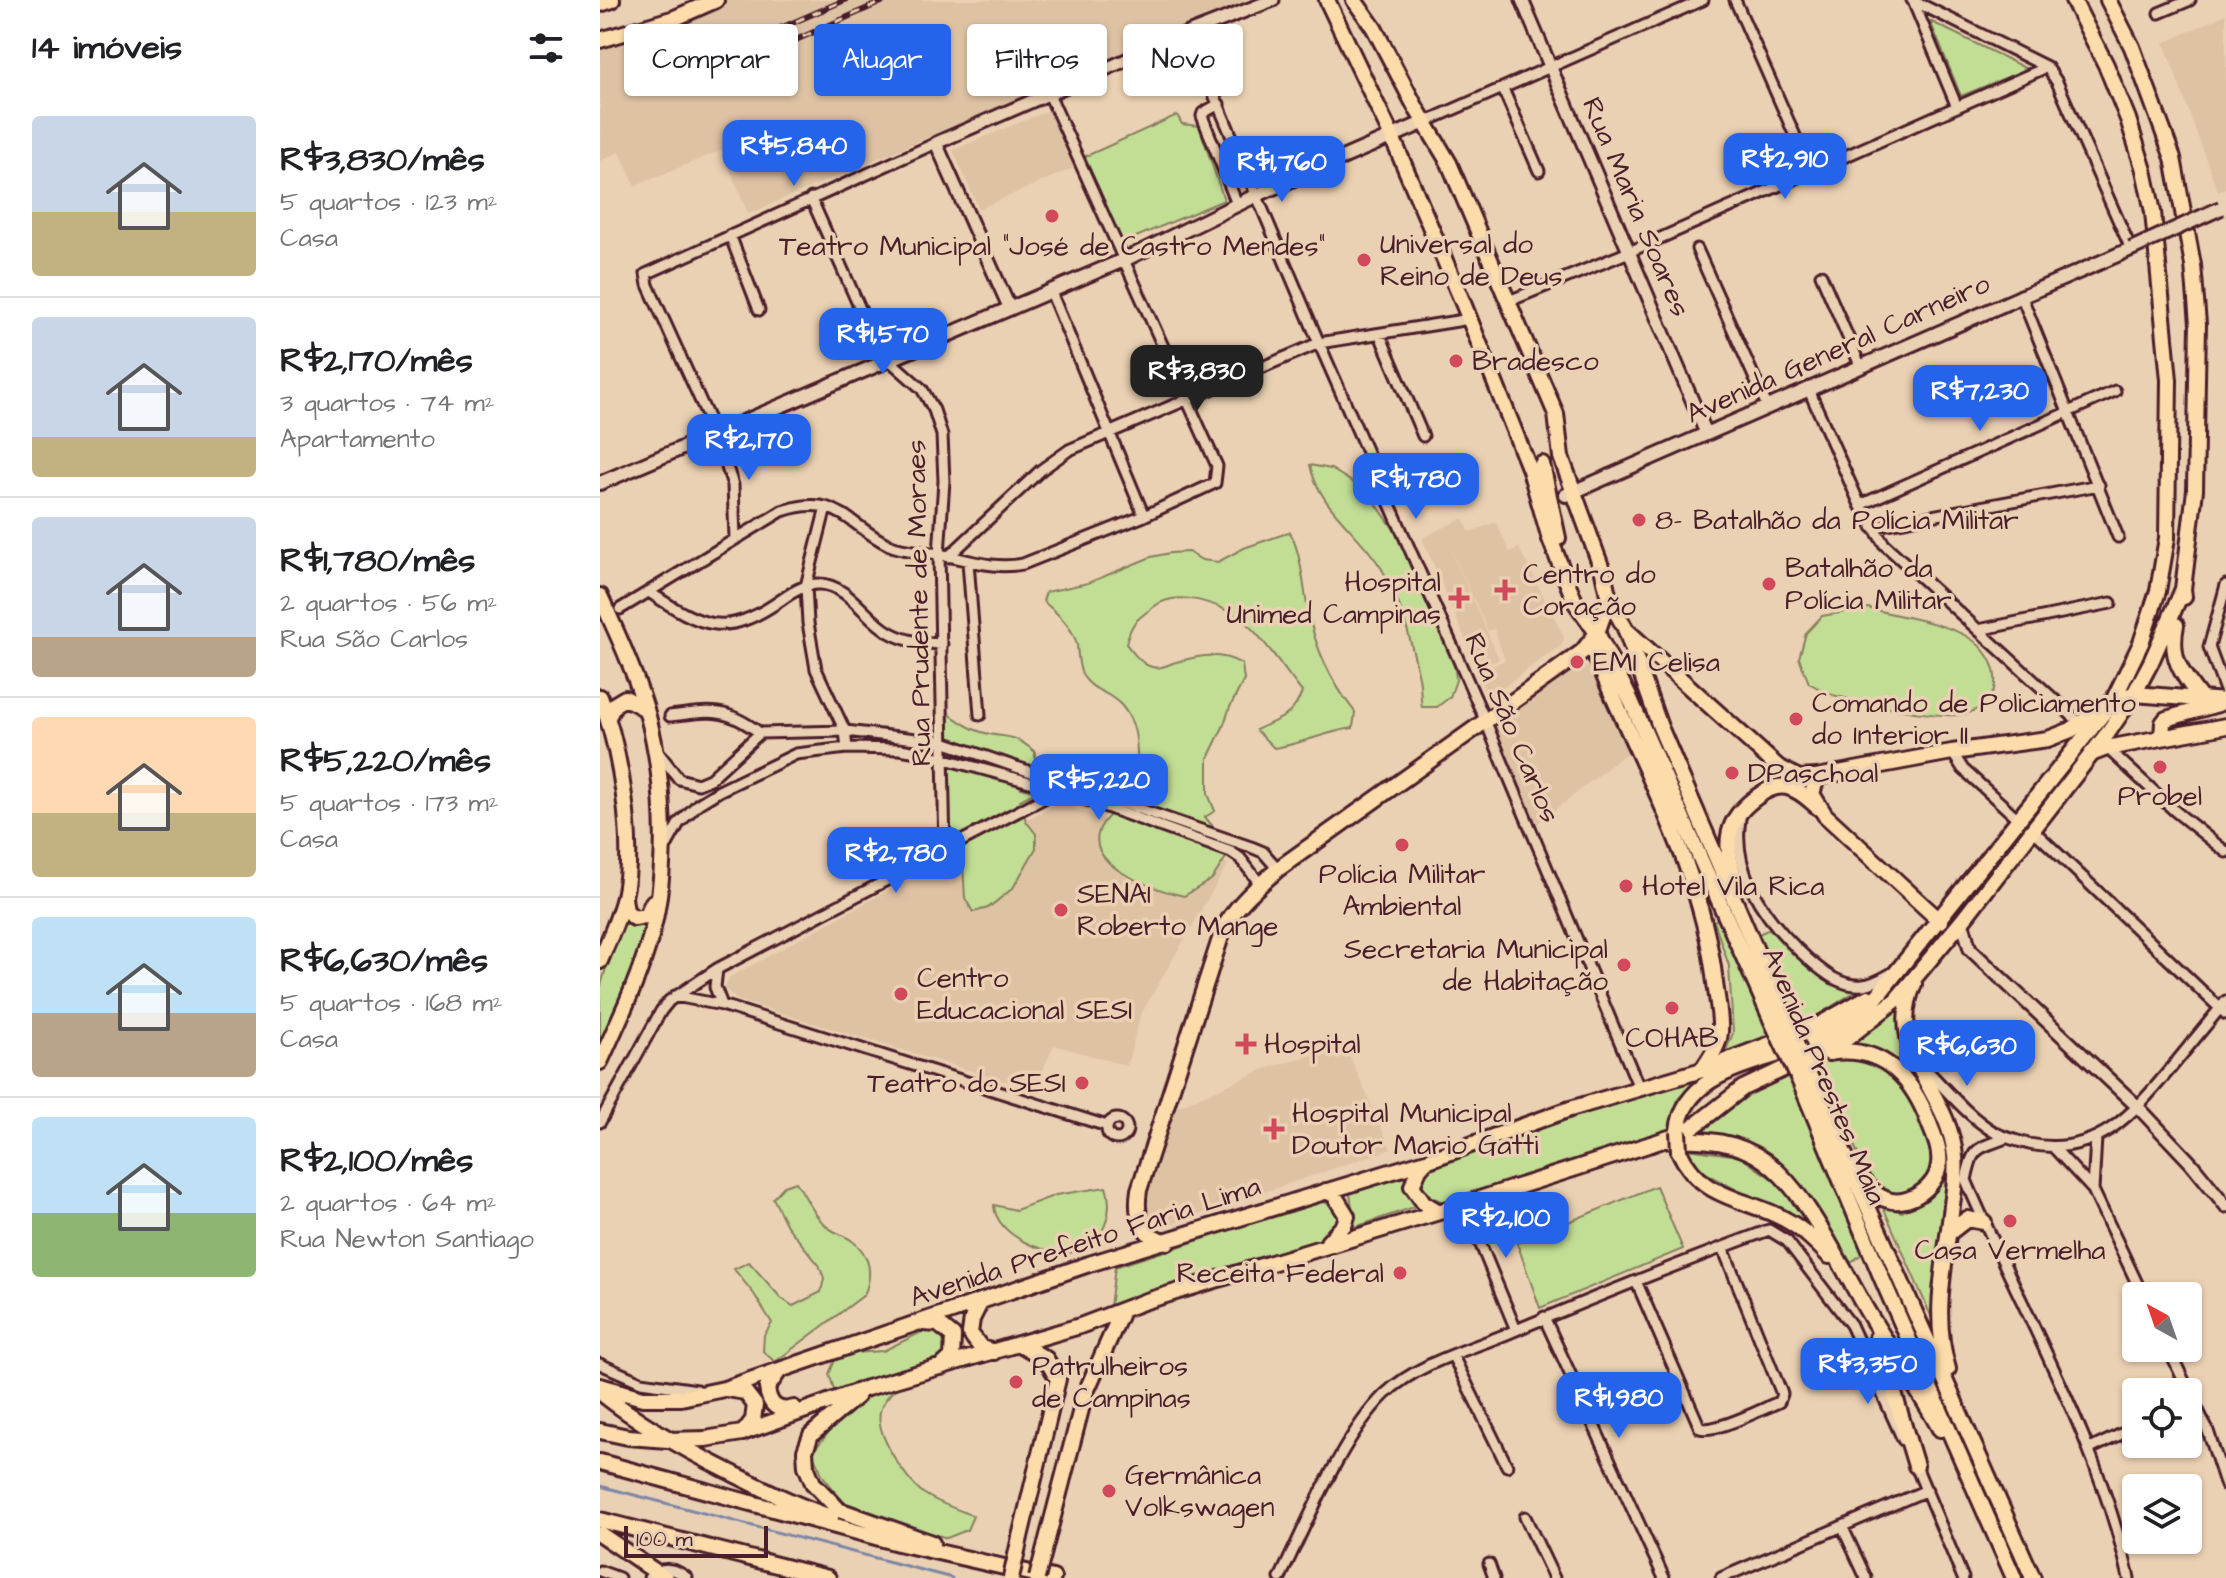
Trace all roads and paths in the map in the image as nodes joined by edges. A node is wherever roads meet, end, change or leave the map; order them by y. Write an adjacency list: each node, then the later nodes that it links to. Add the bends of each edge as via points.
1 (610, 0): 14 (main road)
2 (716, 0): 19 (main road)
3 (1273, 0): 17 (street)
4 (1327, 0): 30 (main road)
5 (1354, 0): 18 (main road)
6 (1360, 0): 18 (street)
7 (1522, 0): 21 (street, Rua Maria Soares)
8 (1703, 0): 21 (street)
9 (1735, 0): 33 (street)
10 (1912, 0): 20 (street); 27 (street)
11 (2073, 0): 95 (main road, via 2106,65 2144,170 2169,380 2167,538 2158,591)
12 (2108, 0): 80 (main road, via 2132,47 2173,158 2193,265 2198,324 2195,490)
13 (2190, 0): 15 (street)
14 (600, 4)
15 (2159, 13)
16 (600, 24): 19 (main road)
17 (1211, 24)
18 (1374, 28): 28 (main road)
19 (606, 38)
20 (2047, 67): 27 (street); 40 (street)
21 (1552, 69): 22 (street); 41 (street, Rua Maria Soares)
22 (1503, 89): 29 (street); 32 (street)
23 (1044, 96): 31 (street)
24 (1050, 96): 42 (street)
25 (1216, 96): 26 (street, Rua São Carlos)
26 (1219, 104): 34 (street, Rua São Carlos); 36 (street, via 1202,116)
27 (1957, 107): 33 (street)
28 (1416, 108): 29 (main road); 30 (main road)
29 (1425, 122): 30 (main road); 46 (main road, via 1449,163)
30 (1397, 134): 34 (main road); 49 (main road)
31 (936, 143): 35 (street); 47 (street)
32 (1539, 171)
33 (1811, 172): 41 (street)
34 (1257, 195): 36 (main road); 51 (street, Rua São Carlos)
35 (811, 198): 38 (street); 52 (street, Rua Prudente de Moraes, via 870,331)
36 (1237, 204): 42 (main road)
37 (2224, 207): 40 (main road, Avenida General Carneiro, bridge)
38 (730, 235): 48 (street); 63 (street, via 650,271 646,279)
39 (1697, 249): 58 (street)
40 (2131, 249): 45 (main road, Avenida General Carneiro)
41 (1629, 252): 46 (street); 62 (street, Rua Maria Soares)
42 (1126, 259): 44 (main road); 57 (street)
43 (1821, 275): 53 (street)
44 (1051, 292): 47 (main road); 61 (street)
45 (2021, 295): 53 (main road, Avenida General Carneiro); 59 (street)
46 (1509, 301): 60 (main road)
47 (1010, 309): 52 (main road)
48 (759, 310)
49 (1470, 319): 50 (street); 77 (main road, via 1530,470)
50 (1380, 335): 51 (street); 64 (street)
51 (1319, 343): 57 (street); 100 (street, Rua São Carlos)
52 (888, 359): 63 (main road); 75 (street, Rua Prudente de Moraes, via 922,389 942,435)
53 (1860, 365): 54 (main road, Avenida General Carneiro)
54 (1808, 388): 58 (main road, Avenida General Carneiro); 69 (street)
55 (1536, 391): 60 (main road)
56 (2115, 391): 59 (street)
57 (1189, 399): 61 (street); 71 (street, via 1217,466 1215,483)
58 (1767, 406): 62 (main road, Avenida General Carneiro)
59 (2070, 411): 67 (street); 69 (street)
60 (1556, 414): 68 (main road)
61 (1107, 433): 71 (street); 75 (street, via 1054,459)
62 (1706, 433): 68 (main road, Avenida General Carneiro)
63 (716, 435): 66 (main road); 74 (street, via 733,485)
64 (1423, 436)
65 (1542, 464): 77 (main road)
66 (600, 483)
67 (2099, 485): 72 (street); 73 (street)
68 (1570, 493): 83 (main road)
69 (1860, 505): 72 (street)
70 (826, 507): 74 (street, via 809,503 782,511); 75 (street, via 892,547); 79 (street)
71 (1144, 516): 76 (street, via 1023,564)
72 (1872, 527): 87 (street, via 1895,557)
73 (2118, 537)
74 (735, 538): 81 (street)
75 (944, 556): 76 (street); 89 (street, Rua Prudente de Moraes)
76 (968, 562): 97 (street)
77 (1560, 567): 88 (main road, Avenida Prestes Maia, via 1575,602)
78 (2226, 585): 93 (street, via 2209,647)
79 (806, 586): 81 (street, via 757,616 728,625 691,618); 89 (street, via 839,590 898,637); 103 (street, via 816,669)
80 (2183, 589): 91 (main road); 94 (main road, via 2174,653)
81 (649, 592): 85 (street)
82 (600, 596): 96 (main road)
83 (1609, 599): 86 (main road); 88 (main road)
84 (2111, 603): 87 (street)
85 (620, 609)
86 (1625, 628): 111 (main road); 132 (main road, Avenida Prestes Maia, via 1660,727)
87 (1978, 630): 101 (street)
88 (1597, 633): 90 (main road); 143 (main road, Avenida Prestes Maia)
89 (942, 644): 106 (street, Rua Prudente de Moraes)
90 (1586, 648): 100 (main road); 147 (main road, via 1594,652 1702,909 1720,1032)
91 (2134, 694): 94 (main road); 95 (main road); 112 (main road)
92 (600, 697): 99 (main road)
93 (2225, 698): 94 (main road); 105 (main road, via 2215,706 2166,719)
94 (2202, 700)
95 (2113, 701): 101 (main road); 119 (main road)
96 (646, 709): 99 (main road, via 625,698); 109 (main road)
97 (980, 715)
98 (670, 716): 104 (street, via 728,714)
99 (608, 717): 129 (main road, via 623,790)
100 (1485, 720): 126 (main road); 149 (street, Rua São Carlos)
101 (2080, 723): 110 (main road, via 2048,739)
102 (2226, 726): 105 (main road)
103 (845, 731): 104 (street); 106 (street); 107 (street)
104 (760, 733): 109 (street, via 698,784 679,779)
105 (2162, 738): 108 (main road)
106 (943, 742): 113 (street, Rua Prudente de Moraes); 126 (street, via 1251,847 1266,854)
107 (847, 748): 113 (street, via 900,749); 125 (street, via 796,754 719,791 679,823)
108 (2107, 748): 112 (main road); 122 (street)
109 (655, 749): 125 (main road)
110 (1952, 752): 114 (main road); 119 (street, via 1963,769)
111 (1766, 754): 114 (main road, via 1786,773); 116 (main road, via 1770,772)
112 (2091, 754): 120 (main road)
113 (942, 759): 115 (street); 123 (street, Rua Prudente de Moraes)
114 (1817, 777): 118 (main road, via 1812,794)
115 (1059, 790): 123 (street); 127 (street, via 1236,855)
116 (1762, 793): 117 (main road); 118 (main road, via 1786,787)
117 (1742, 808): 132 (main road, via 1732,822 1728,848); 134 (street, via 1737,837 1743,863 1759,903 1784,937 1831,978 1847,984 1876,982)
118 (1819, 808): 130 (main road)
119 (2017, 818): 130 (main road)
120 (2032, 829): 131 (main road); 142 (street)
121 (2226, 839): 122 (street)
122 (2213, 841): 124 (street)
123 (945, 852): 135 (street)
124 (2226, 852)
125 (663, 853): 128 (main road)
126 (1278, 869): 127 (main road)
127 (1261, 885): 166 (main road, via 1241,902 1223,930 1139,1190 1138,1211 1146,1232)
128 (658, 891): 129 (main road, via 640,918 626,911); 146 (main road, via 640,970)
129 (624, 898): 133 (main road)
130 (1940, 921): 134 (main road)
131 (1962, 921): 136 (main road); 150 (street, via 1970,949)
132 (1749, 933): 143 (main road, Avenida Prestes Maia)
133 (600, 961)
134 (1902, 967): 138 (main road)
135 (717, 969): 137 (street); 141 (street, via 715,987)
136 (1918, 975): 144 (main road, via 1860,1030); 145 (main road, via 1904,1016)
137 (700, 979): 139 (street); 140 (street)
138 (1888, 984): 147 (main road, Avenida Prefeito Faria Lima, via 1815,1027); 169 (main road, bridge, via 1833,1032 1700,1086 1682,1109 1678,1131 1679,1151 1698,1180 1800,1228)
139 (675, 996): 140 (street); 151 (street, via 661,1011)
140 (701, 1001): 141 (street)
141 (722, 1005): 152 (street)
142 (2224, 1008): 150 (street)
143 (1777, 1016): 148 (main road, Avenida Prestes Maia, bridge)
144 (1813, 1056): 155 (main road, via 1743,1088 1681,1134); 158 (main road, via 1854,1050 1893,1066 1915,1092 1940,1154 1928,1187 1904,1201 1880,1197)
145 (1914, 1057): 153 (street, via 1958,1102); 165 (main road, via 1951,1137 1955,1158)
146 (600, 1062)
147 (1702, 1070): 149 (main road, Avenida Prefeito Faria Lima)
148 (1803, 1075): 158 (main road, Avenida Prestes Maia); 201 (main road, Avenida Prestes Maia, via 1883,1281)
149 (1640, 1090): 157 (main road, Avenida Prefeito Faria Lima, via 1570,1109)
150 (2138, 1107): 154 (street); 162 (street)
151 (600, 1122)
152 (1107, 1126)
153 (2006, 1138): 156 (street); 164 (street, via 1972,1154 1966,1180)
154 (2096, 1138): 156 (street); 159 (street)
155 (1651, 1144): 161 (main road); 169 (main road, via 1686,1139 1730,1144 1767,1162 1792,1186)
156 (2054, 1148): 159 (street)
157 (1426, 1161): 160 (main road, Avenida Prefeito Faria Lima); 163 (main road, via 1412,1186)
158 (1851, 1166): 189 (main road, Avenida Prestes Maia)
159 (2093, 1190): 171 (street)
160 (1326, 1191): 166 (main road, Avenida Prefeito Faria Lima); 167 (main road, via 1347,1216)
161 (1464, 1204): 163 (main road); 177 (street)
162 (2226, 1206)
163 (1439, 1212): 167 (main road)
164 (1984, 1222): 165 (main road, via 1967,1219); 195 (street)
165 (1949, 1233): 189 (main road, via 1939,1316)
166 (1168, 1242): 172 (main road, Avenida Prefeito Faria Lima)
167 (1324, 1245): 173 (main road)
168 (1723, 1248): 170 (street); 170 (street, via 1782,1394 1779,1402 1744,1417 1704,1430 1698,1424); 198 (street, via 1769,1230 1787,1241 1851,1325)
169 (1846, 1273): 175 (main road)
170 (1636, 1281): 174 (street)
171 (2136, 1282)
172 (981, 1301): 176 (main road, Avenida Prefeito Faria Lima); 179 (main road, via 970,1333 981,1348)
173 (1122, 1311): 178 (main road); 215 (main road, bridge, via 1085,1394)
174 (1544, 1317): 177 (street); 220 (street)
175 (1871, 1318): 198 (main road); 201 (main road, via 1931,1412)
176 (918, 1323): 182 (main road, via 938,1324 953,1336 952,1357); 183 (main road, Avenida Prefeito Faria Lima)
177 (1516, 1330): 180 (street)
178 (1020, 1344): 179 (main road); 214 (main road, bridge, via 1046,1359 1058,1379)
179 (994, 1352): 182 (main road)
180 (1453, 1356): 197 (street); 217 (street, via 1414,1372 1366,1416)
181 (600, 1364): 186 (street, via 641,1382)
182 (940, 1367): 185 (main road)
183 (779, 1371): 186 (main road, Avenida Prefeito Faria Lima); 188 (main road, via 767,1388 776,1409)
184 (600, 1386): 186 (main road, Avenida Prefeito Faria Lima, via 643,1398 681,1398)
185 (867, 1388): 188 (main road); 208 (main road, via 811,1435 805,1451 813,1483 839,1510)
186 (718, 1390): 192 (main road, via 745,1392 755,1405 753,1420)
187 (600, 1392): 194 (main road)
188 (832, 1400): 192 (main road)
189 (1962, 1416): 225 (main road, Avenida Prestes Maia)
190 (2202, 1421): 199 (street)
191 (600, 1431): 194 (main road)
192 (742, 1433): 194 (main road)
193 (2122, 1434): 195 (street)
194 (668, 1440): 206 (main road, via 797,1506)
195 (2090, 1449): 226 (street)
196 (600, 1462): 206 (main road)
197 (1507, 1466)
198 (1916, 1466): 200 (street)
199 (2226, 1486)
200 (1927, 1490): 204 (street); 223 (street)
201 (1982, 1507): 224 (main road, Avenida Prestes Maia)
202 (1525, 1517): 219 (street)
203 (600, 1520): 213 (main road)
204 (1842, 1526): 221 (street); 222 (street)
205 (600, 1534): 210 (main road)
206 (930, 1551): 208 (main road)
207 (1489, 1564): 218 (street)
208 (997, 1565): 216 (main road)
209 (600, 1571): 211 (street)
210 (657, 1575): 212 (street, via 676,1569)
211 (619, 1578)
212 (687, 1578)
213 (828, 1578)
214 (1011, 1578)
215 (1037, 1578)
216 (1053, 1578)
217 (1280, 1578)
218 (1494, 1578)
219 (1554, 1578)
220 (1664, 1578)
221 (1721, 1578)
222 (1866, 1578)
223 (1963, 1578)
224 (2014, 1578)
225 (2033, 1578)
226 (2129, 1578)

